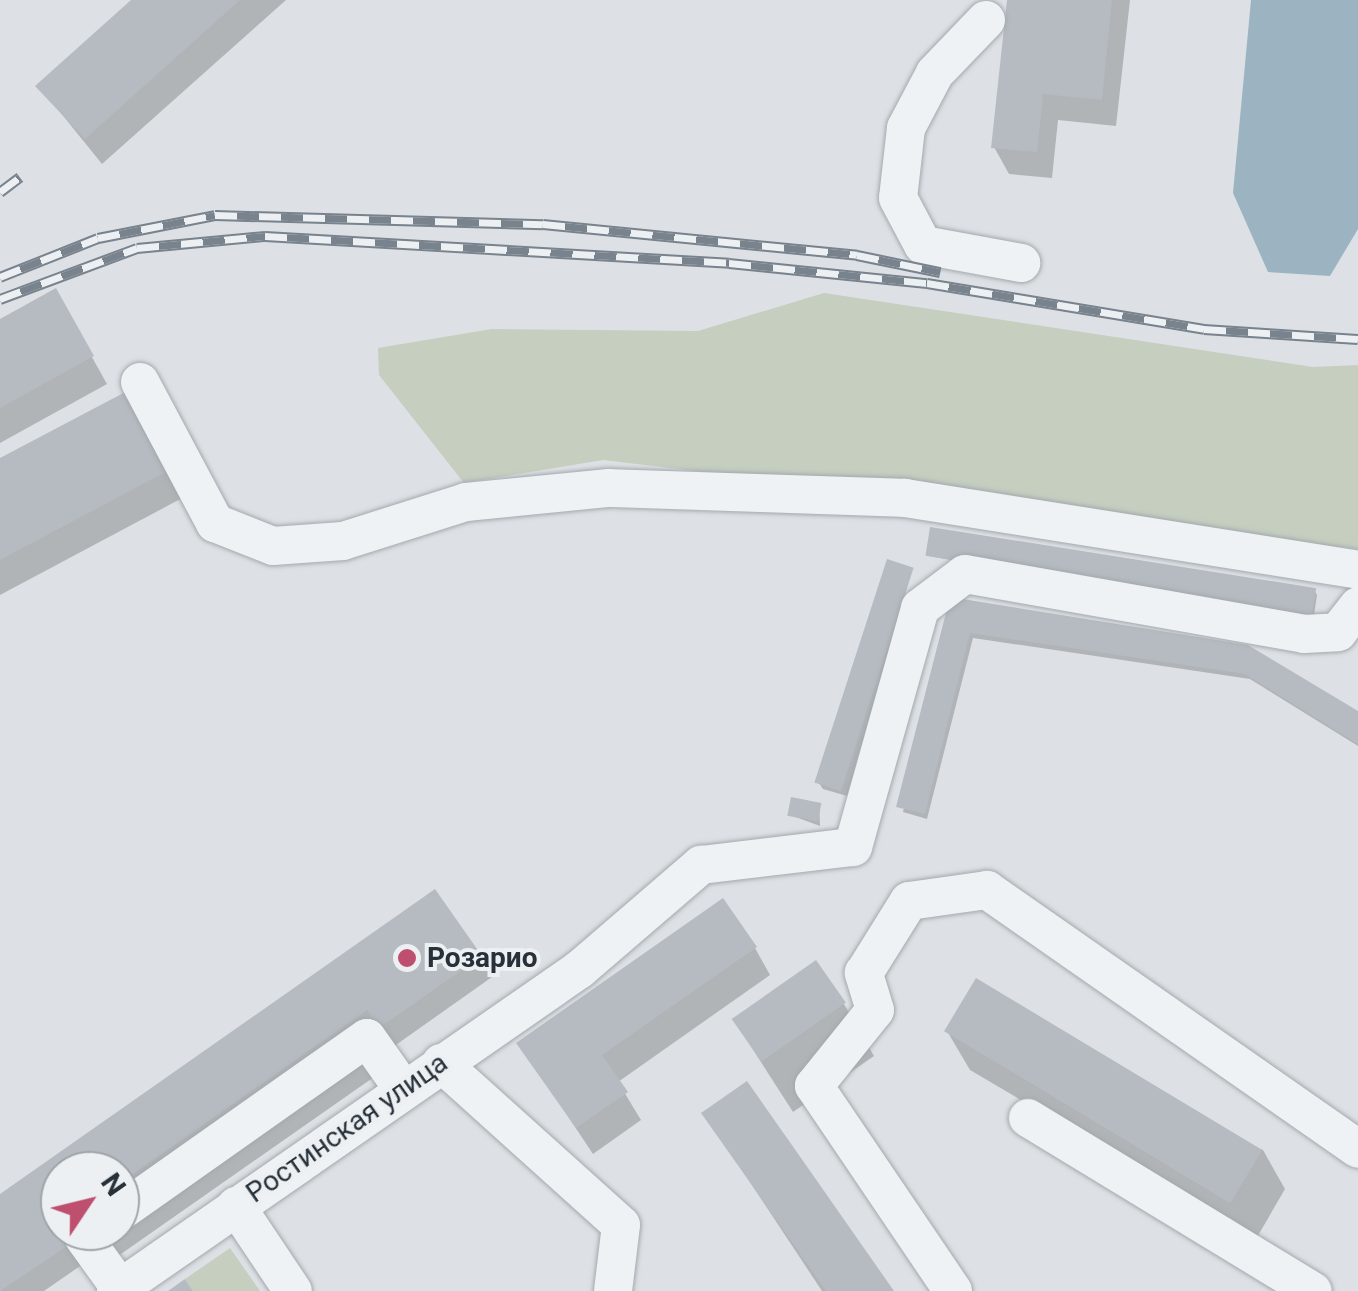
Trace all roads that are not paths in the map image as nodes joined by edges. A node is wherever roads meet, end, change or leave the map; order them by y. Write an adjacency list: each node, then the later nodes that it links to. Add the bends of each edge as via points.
1 (986, 20): 2 (street, via 936,73 906,128 898,198 923,245)
2 (1021, 264)
3 (140, 382): 4 (street, via 215,523 274,546 343,541 466,502 610,488 904,498)
4 (1358, 570)
5 (1358, 606): 6 (street, Ростинская улица, via 1338,632 1304,634 965,574 920,608 853,846 701,865 580,969)
6 (441, 1063): 7 (street, Ростинская улица); 16 (street, via 621,1224)
7 (403, 1089): 10 (street, via 367,1038); 12 (street, Ростинская улица)
8 (1028, 1118): 18 (street)
9 (1358, 1149): 17 (street, via 987,890 910,901 864,973 875,1010 814,1086)
10 (187, 1165): 11 (street); 12 (street)
11 (140, 1198)
12 (229, 1211): 14 (street, Ростинская улица); 15 (street)
13 (92, 1251): 14 (street)
14 (118, 1290)
15 (293, 1291)
16 (613, 1291)
17 (953, 1291)
18 (1313, 1291)

